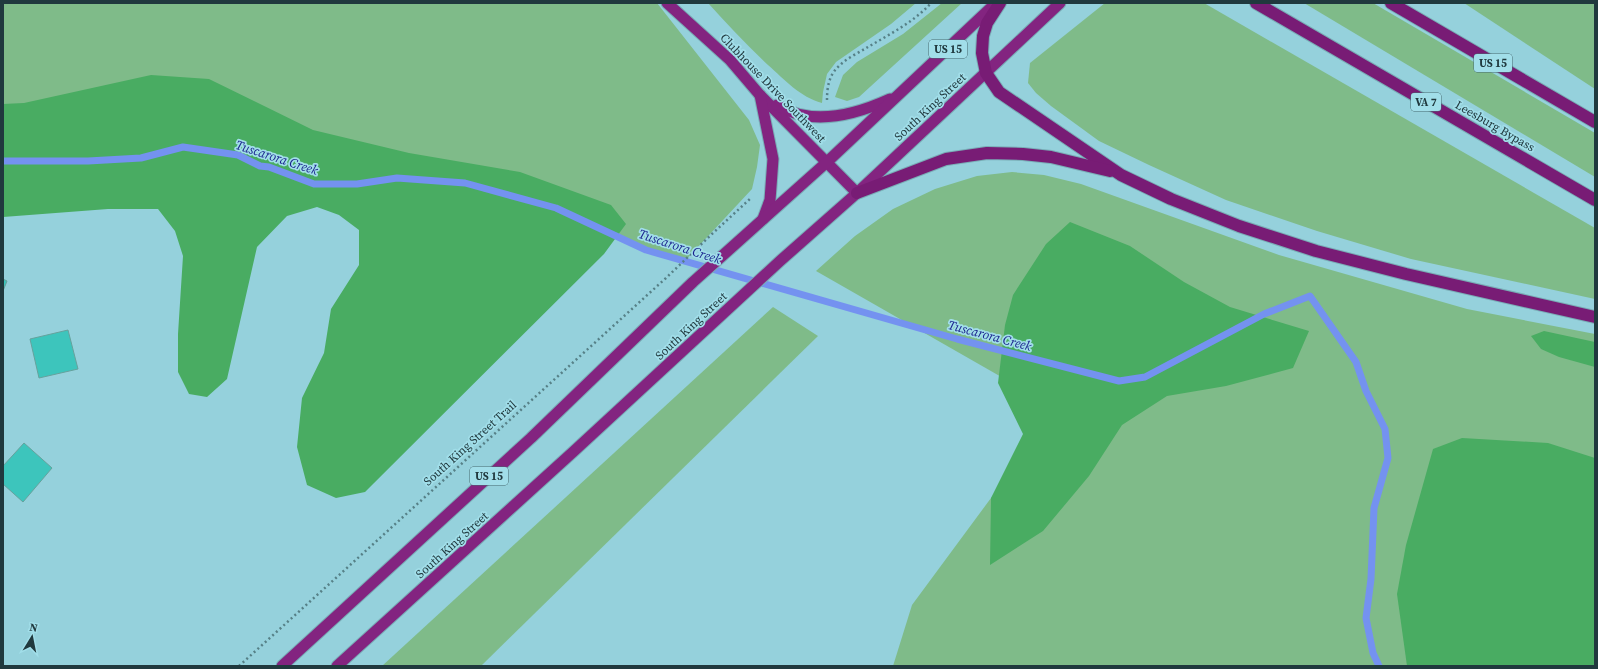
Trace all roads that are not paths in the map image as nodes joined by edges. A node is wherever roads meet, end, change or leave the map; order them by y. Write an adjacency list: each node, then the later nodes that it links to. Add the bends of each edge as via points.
1 (668, 3): 8 (highway, Clubhouse Drive Southwest, via 730,60)
2 (996, 3): 9 (highway, US 15)
3 (1000, 3): 7 (highway, via 987,23 983,36 982,53)
4 (1060, 3): 7 (highway, South King Street)
5 (1256, 3): 14 (highway, Leesburg Bypass / VA 7)
6 (1391, 3): 10 (highway, US 15)
7 (986, 73): 12 (highway, via 999,92); 13 (highway, South King Street)
8 (760, 94): 9 (highway, via 788,112 820,117 850,115); 11 (highway, Clubhouse Drive Southwest); 15 (highway, via 774,159 770,200)
9 (900, 95): 11 (highway, US 15)
10 (1595, 122)
11 (827, 162): 13 (highway, Clubhouse Drive Southwest); 15 (highway, US 15)
12 (1121, 175): 13 (highway, via 1051,157 987,153 946,159); 16 (highway, via 1171,199 1239,226 1316,251)
13 (858, 193): 18 (highway, South King Street, via 780,261)
14 (1595, 200)
15 (762, 221): 17 (highway, US 15, via 693,282 531,438)
16 (1595, 317)
17 (282, 666)
18 (337, 666)

